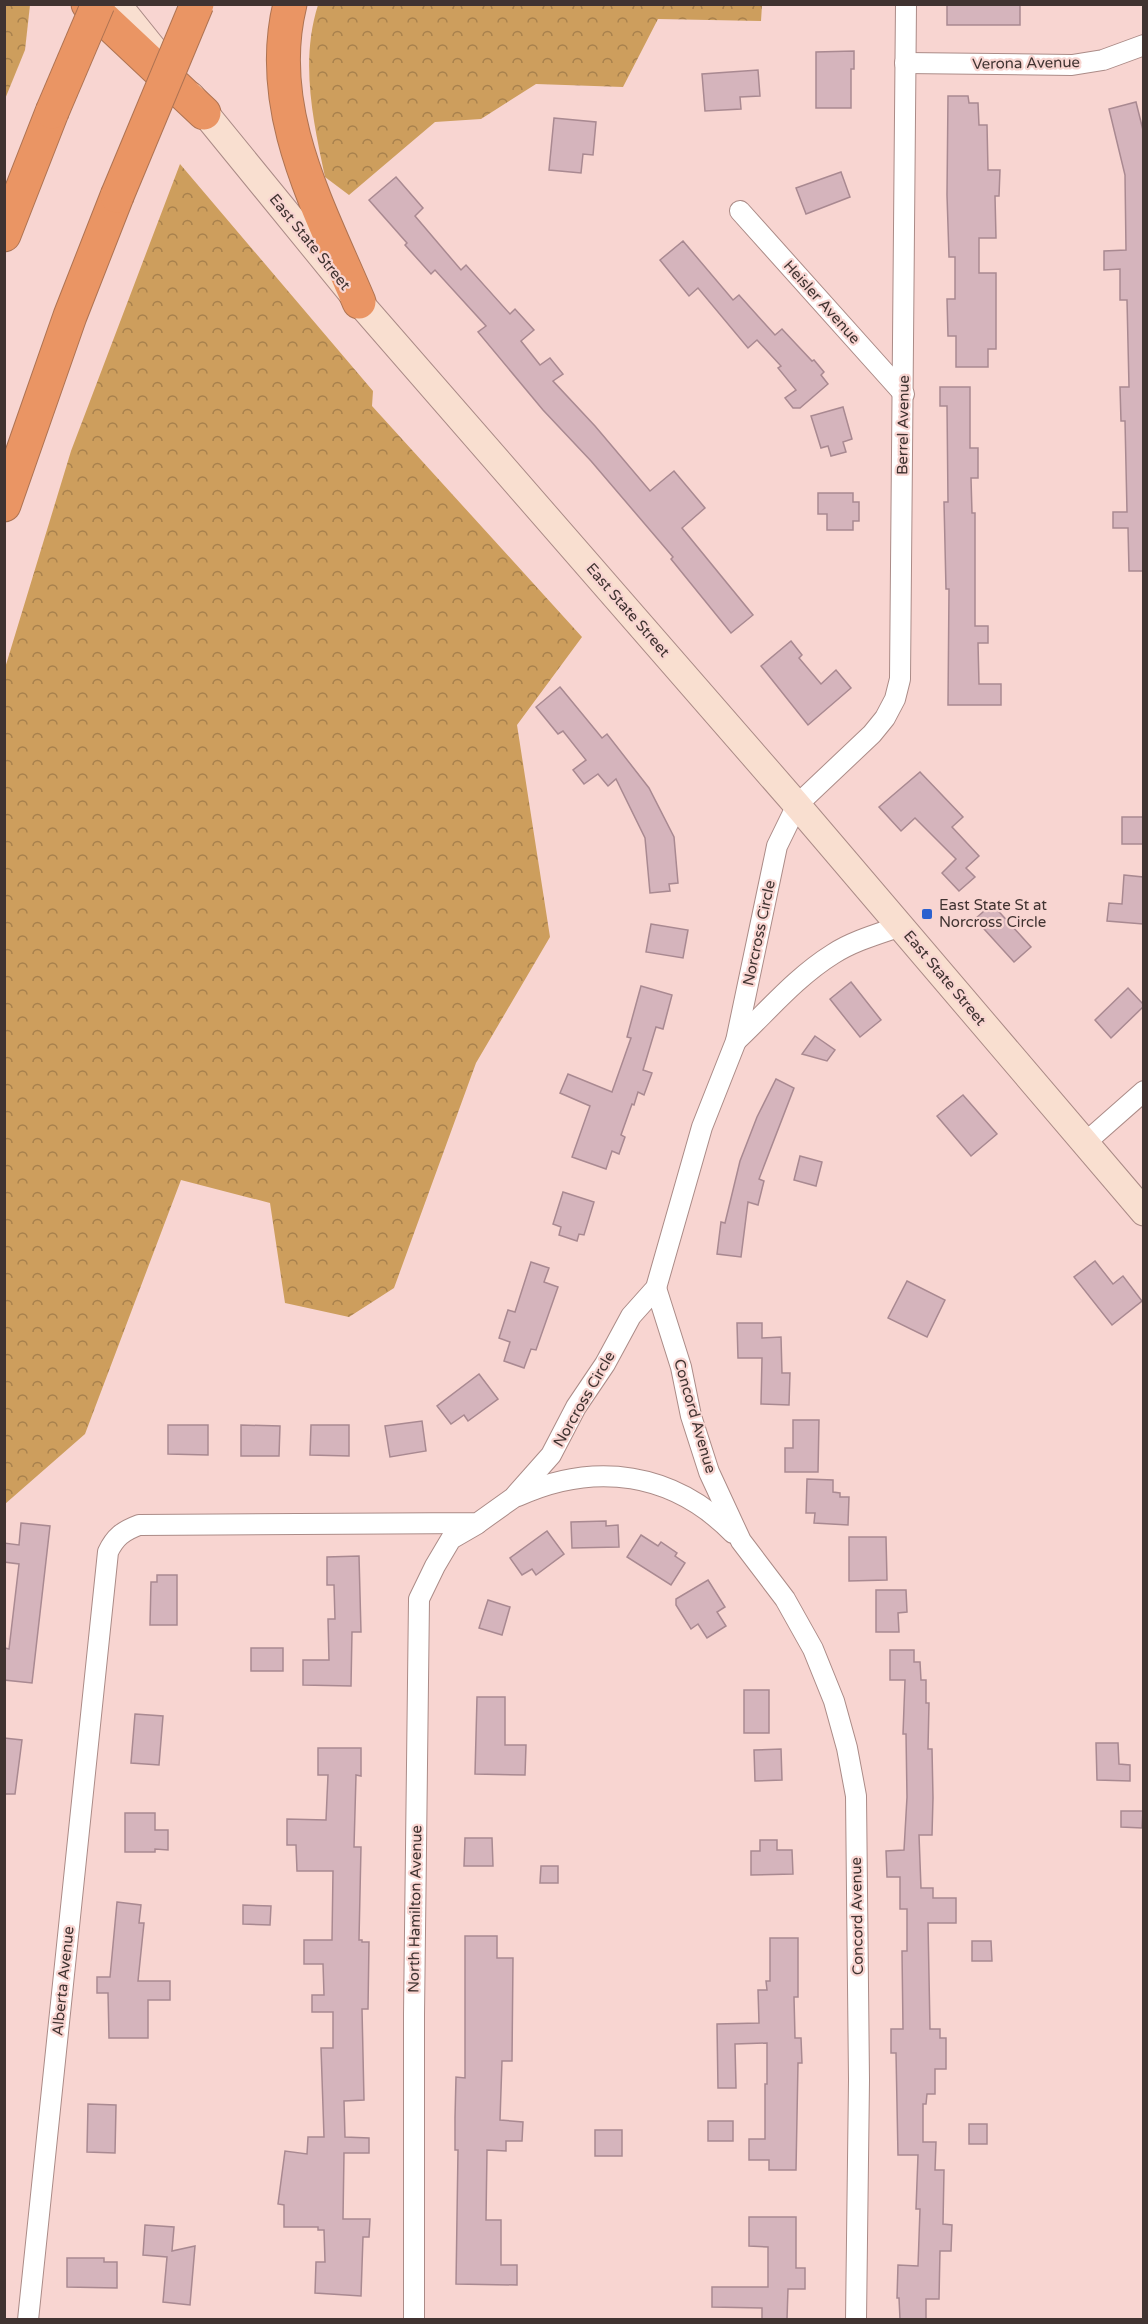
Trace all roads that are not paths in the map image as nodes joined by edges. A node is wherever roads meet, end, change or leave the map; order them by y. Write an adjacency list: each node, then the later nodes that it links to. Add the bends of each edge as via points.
1 (88, 4): 10 (highway)
2 (98, 4): 9 (highway, bridge)
3 (117, 4): 10 (street, East State Street)
4 (197, 4): 16 (highway, bridge, via 70,316)
5 (290, 4): 14 (highway, via 283,59 291,131)
6 (906, 4): 8 (street, Berrel Avenue)
7 (1143, 45): 8 (street, Verona Avenue, via 1103,60 1072,65)
8 (905, 63): 15 (street, Berrel Avenue)
9 (52, 112): 11 (highway); 13 (highway)
10 (204, 112): 14 (street, East State Street)
11 (4, 207)
12 (740, 211): 15 (street, Heisler Avenue)
13 (4, 235)
14 (359, 302): 17 (street, East State Street)
15 (904, 394): 17 (street, Berrel Avenue, via 898,689 885,718 872,734)
16 (4, 505)
17 (798, 805): 18 (street, East State Street); 19 (street, Norcross Circle, via 777,846)
18 (901, 926): 19 (street, via 834,953 806,973); 21 (street, East State Street)
19 (736, 1041): 23 (street, Norcross Circle, via 702,1127)
20 (1143, 1091): 21 (street)
21 (1085, 1143): 22 (street, East State Street)
22 (1143, 1212)
23 (656, 1288): 24 (street, Norcross Circle, via 631,1316 554,1451); 26 (street, Concord Avenue, via 709,1472)
24 (513, 1498): 25 (street, Norcross Circle); 26 (street, Concord Avenue, via 542,1485 573,1478 604,1475 636,1479 692,1500)
25 (478, 1523): 27 (street, Alberta Avenue, via 139,1525 114,1540 108,1552); 28 (street, North Hamilton Avenue, via 451,1539 419,1599)
26 (741, 1541): 29 (street, Concord Avenue, via 785,1599 813,1649 834,1701 856,1796)
27 (28, 2319)
28 (414, 2319)
29 (856, 2319)

